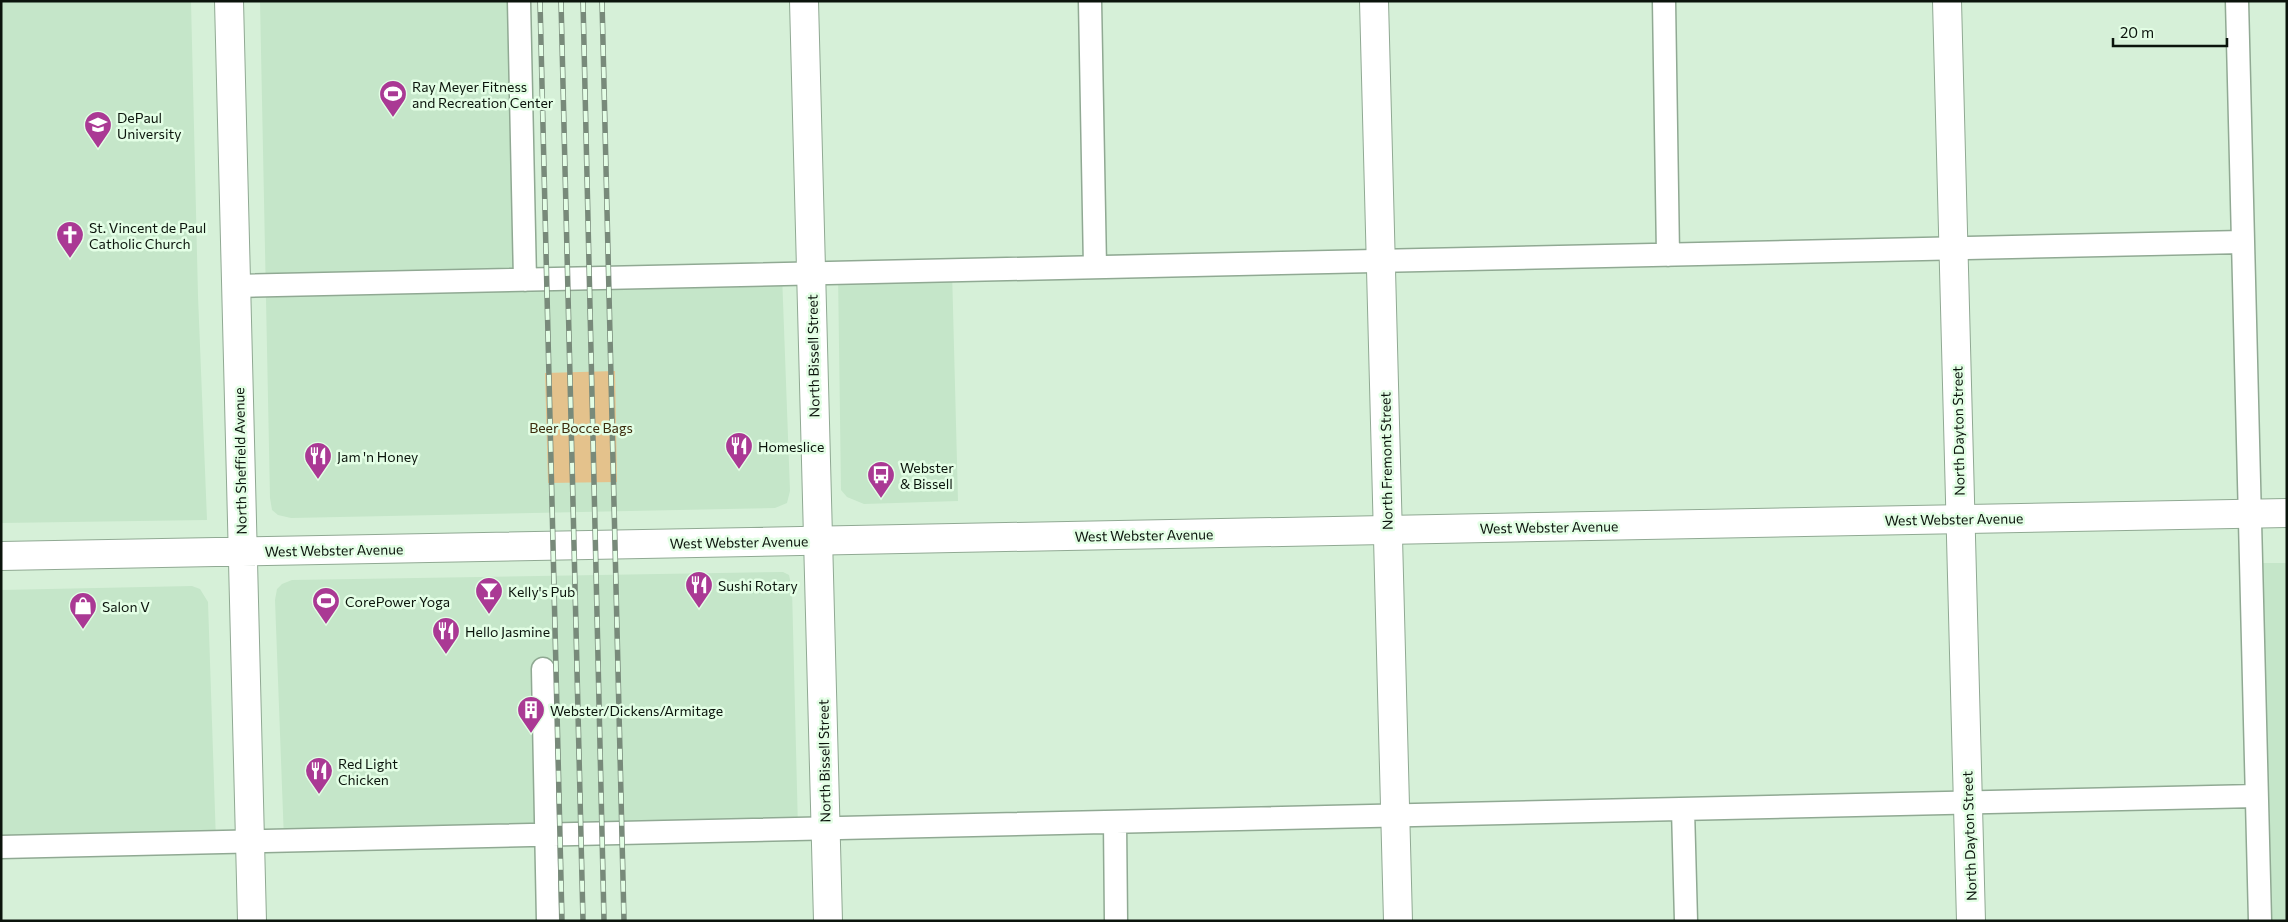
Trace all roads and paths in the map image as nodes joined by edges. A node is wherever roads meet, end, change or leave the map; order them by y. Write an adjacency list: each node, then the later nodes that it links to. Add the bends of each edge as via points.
1 (229, 1): 16 (street, North Sheffield Avenue)
2 (519, 1): 15 (lane)
3 (804, 1): 14 (street, North Bissell Street)
4 (1090, 1): 13 (lane)
5 (1374, 1): 12 (street, North Fremont Street)
6 (1664, 1): 11 (lane)
7 (1947, 1): 10 (street, North Dayton Street)
8 (2237, 1): 9 (lane)
9 (2242, 242): 10 (lane); 17 (lane)
10 (1954, 249): 11 (lane); 19 (street, North Dayton Street)
11 (1668, 255): 12 (lane)
12 (1381, 261): 13 (lane); 20 (street, North Fremont Street)
13 (1095, 267): 14 (lane)
14 (811, 273): 15 (lane); 21 (street, North Bissell Street)
15 (525, 280): 16 (lane)
16 (236, 286): 22 (street, North Sheffield Avenue)
17 (2251, 513): 18 (street, West Webster Avenue); 19 (street, West Webster Avenue); 25 (lane)
18 (2287, 513)
19 (1961, 519): 20 (street, West Webster Avenue); 26 (street, North Dayton Street)
20 (1388, 530): 21 (street, West Webster Avenue); 28 (street, North Fremont Street)
21 (818, 540): 22 (street, West Webster Avenue); 30 (street, North Bissell Street)
22 (242, 552): 23 (street, West Webster Avenue); 32 (street, North Sheffield Avenue)
23 (1, 556)
24 (543, 669): 31 (lane)
25 (2256, 796): 26 (lane); 41 (lane)
26 (1968, 802): 27 (lane); 40 (street, North Dayton Street)
27 (1683, 809): 28 (lane); 39 (lane)
28 (1396, 815): 29 (lane); 38 (street, North Fremont Street)
29 (1114, 822): 30 (lane); 37 (lane)
30 (826, 828): 31 (lane); 36 (street, North Bissell Street)
31 (546, 834): 32 (lane); 35 (lane)
32 (250, 841): 33 (lane); 34 (street, North Sheffield Avenue)
33 (1, 847)
34 (252, 921)
35 (548, 921)
36 (828, 921)
37 (1116, 921)
38 (1398, 921)
39 (1686, 921)
40 (1971, 921)
41 (2260, 921)

